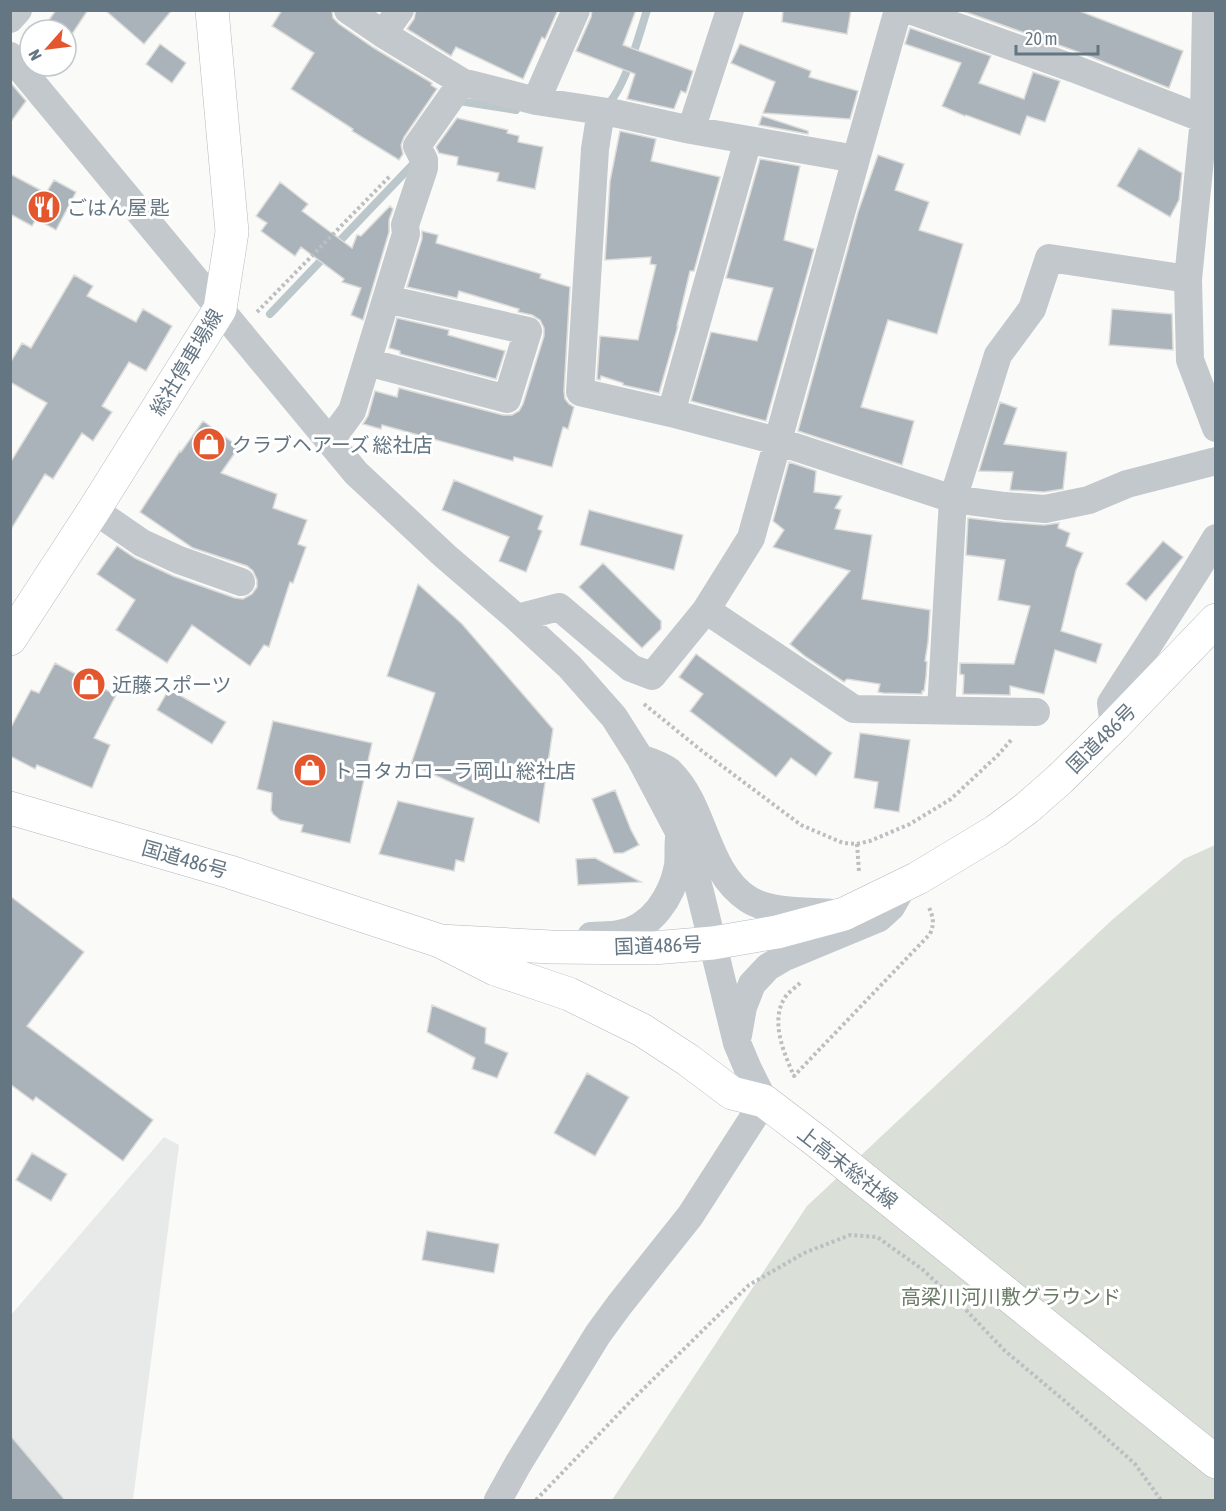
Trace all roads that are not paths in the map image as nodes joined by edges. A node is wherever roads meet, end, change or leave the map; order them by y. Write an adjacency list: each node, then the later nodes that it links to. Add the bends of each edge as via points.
1 (18, 10): 10 (street)
2 (212, 10): 22 (main road, 総社停車場線, via 232,232)
3 (348, 10): 11 (street)
4 (399, 10): 11 (street)
5 (576, 10): 14 (street)
6 (730, 10): 17 (street)
7 (898, 10): 19 (street)
8 (910, 10): 15 (street)
9 (1206, 10): 15 (street)
10 (10, 19)
11 (383, 34): 13 (street)
12 (10, 56): 22 (street)
13 (462, 82): 14 (street); 21 (street, via 420,152 424,168)
14 (536, 101): 16 (street)
15 (1209, 114): 20 (street)
16 (602, 115): 17 (street); 24 (street, via 595,149 580,392)
17 (690, 130): 18 (street)
18 (748, 140): 19 (street); 24 (street)
19 (856, 159): 27 (street)
20 (1188, 279): 25 (street, via 1190,360); 29 (street, via 1049,258 1032,309 998,355)
21 (386, 299): 23 (street); 23 (street, via 528,331 507,399)
22 (220, 309): 26 (street); 30 (main road, 総社停車場線)
23 (367, 362): 26 (street, via 352,411)
24 (671, 413): 27 (street)
25 (1215, 428)
26 (330, 441): 34 (street, via 356,473)
27 (777, 441): 29 (street); 33 (street, via 751,538)
28 (1215, 461): 29 (street, via 1127,484 1089,500 1045,509)
29 (953, 499): 37 (street)
30 (94, 510): 32 (street, via 142,543); 36 (main road, 総社停車場線)
31 (1215, 538): 39 (street, via 1111,703)
32 (241, 582)
33 (706, 610): 34 (street, via 652,676 631,668 559,608); 37 (street, via 854,709)
34 (517, 618): 40 (street, via 593,693)
35 (1215, 620): 39 (main road, 国道486号)
36 (10, 639)
37 (941, 710): 38 (street)
38 (1036, 712)
39 (1114, 726): 43 (main road, 国道486号, via 1027,808)
40 (640, 758): 42 (street); 44 (street, via 668,770 684,790 719,866 748,900 771,908)
41 (10, 807): 45 (main road, 国道486号, via 230,872)
42 (679, 832): 46 (street); 47 (street, via 678,867 670,891 648,921 620,934 578,938)
43 (910, 882): 44 (main road, 国道486号); 48 (street, via 879,918 768,967 752,984 743,1007)
44 (844, 914): 46 (main road, 国道486号, via 777,932)
45 (440, 941): 47 (main road, 国道486号); 49 (main road, 上高末総社線, via 495,969 607,1011 642,1029 732,1093)
46 (713, 943): 47 (main road, 国道486号, via 653,948); 48 (street)
47 (551, 947)
48 (737, 1044): 49 (street)
49 (764, 1101): 50 (main road, 上高末総社線); 51 (street, via 690,1216 598,1334)
50 (1215, 1462)
51 (498, 1500)

